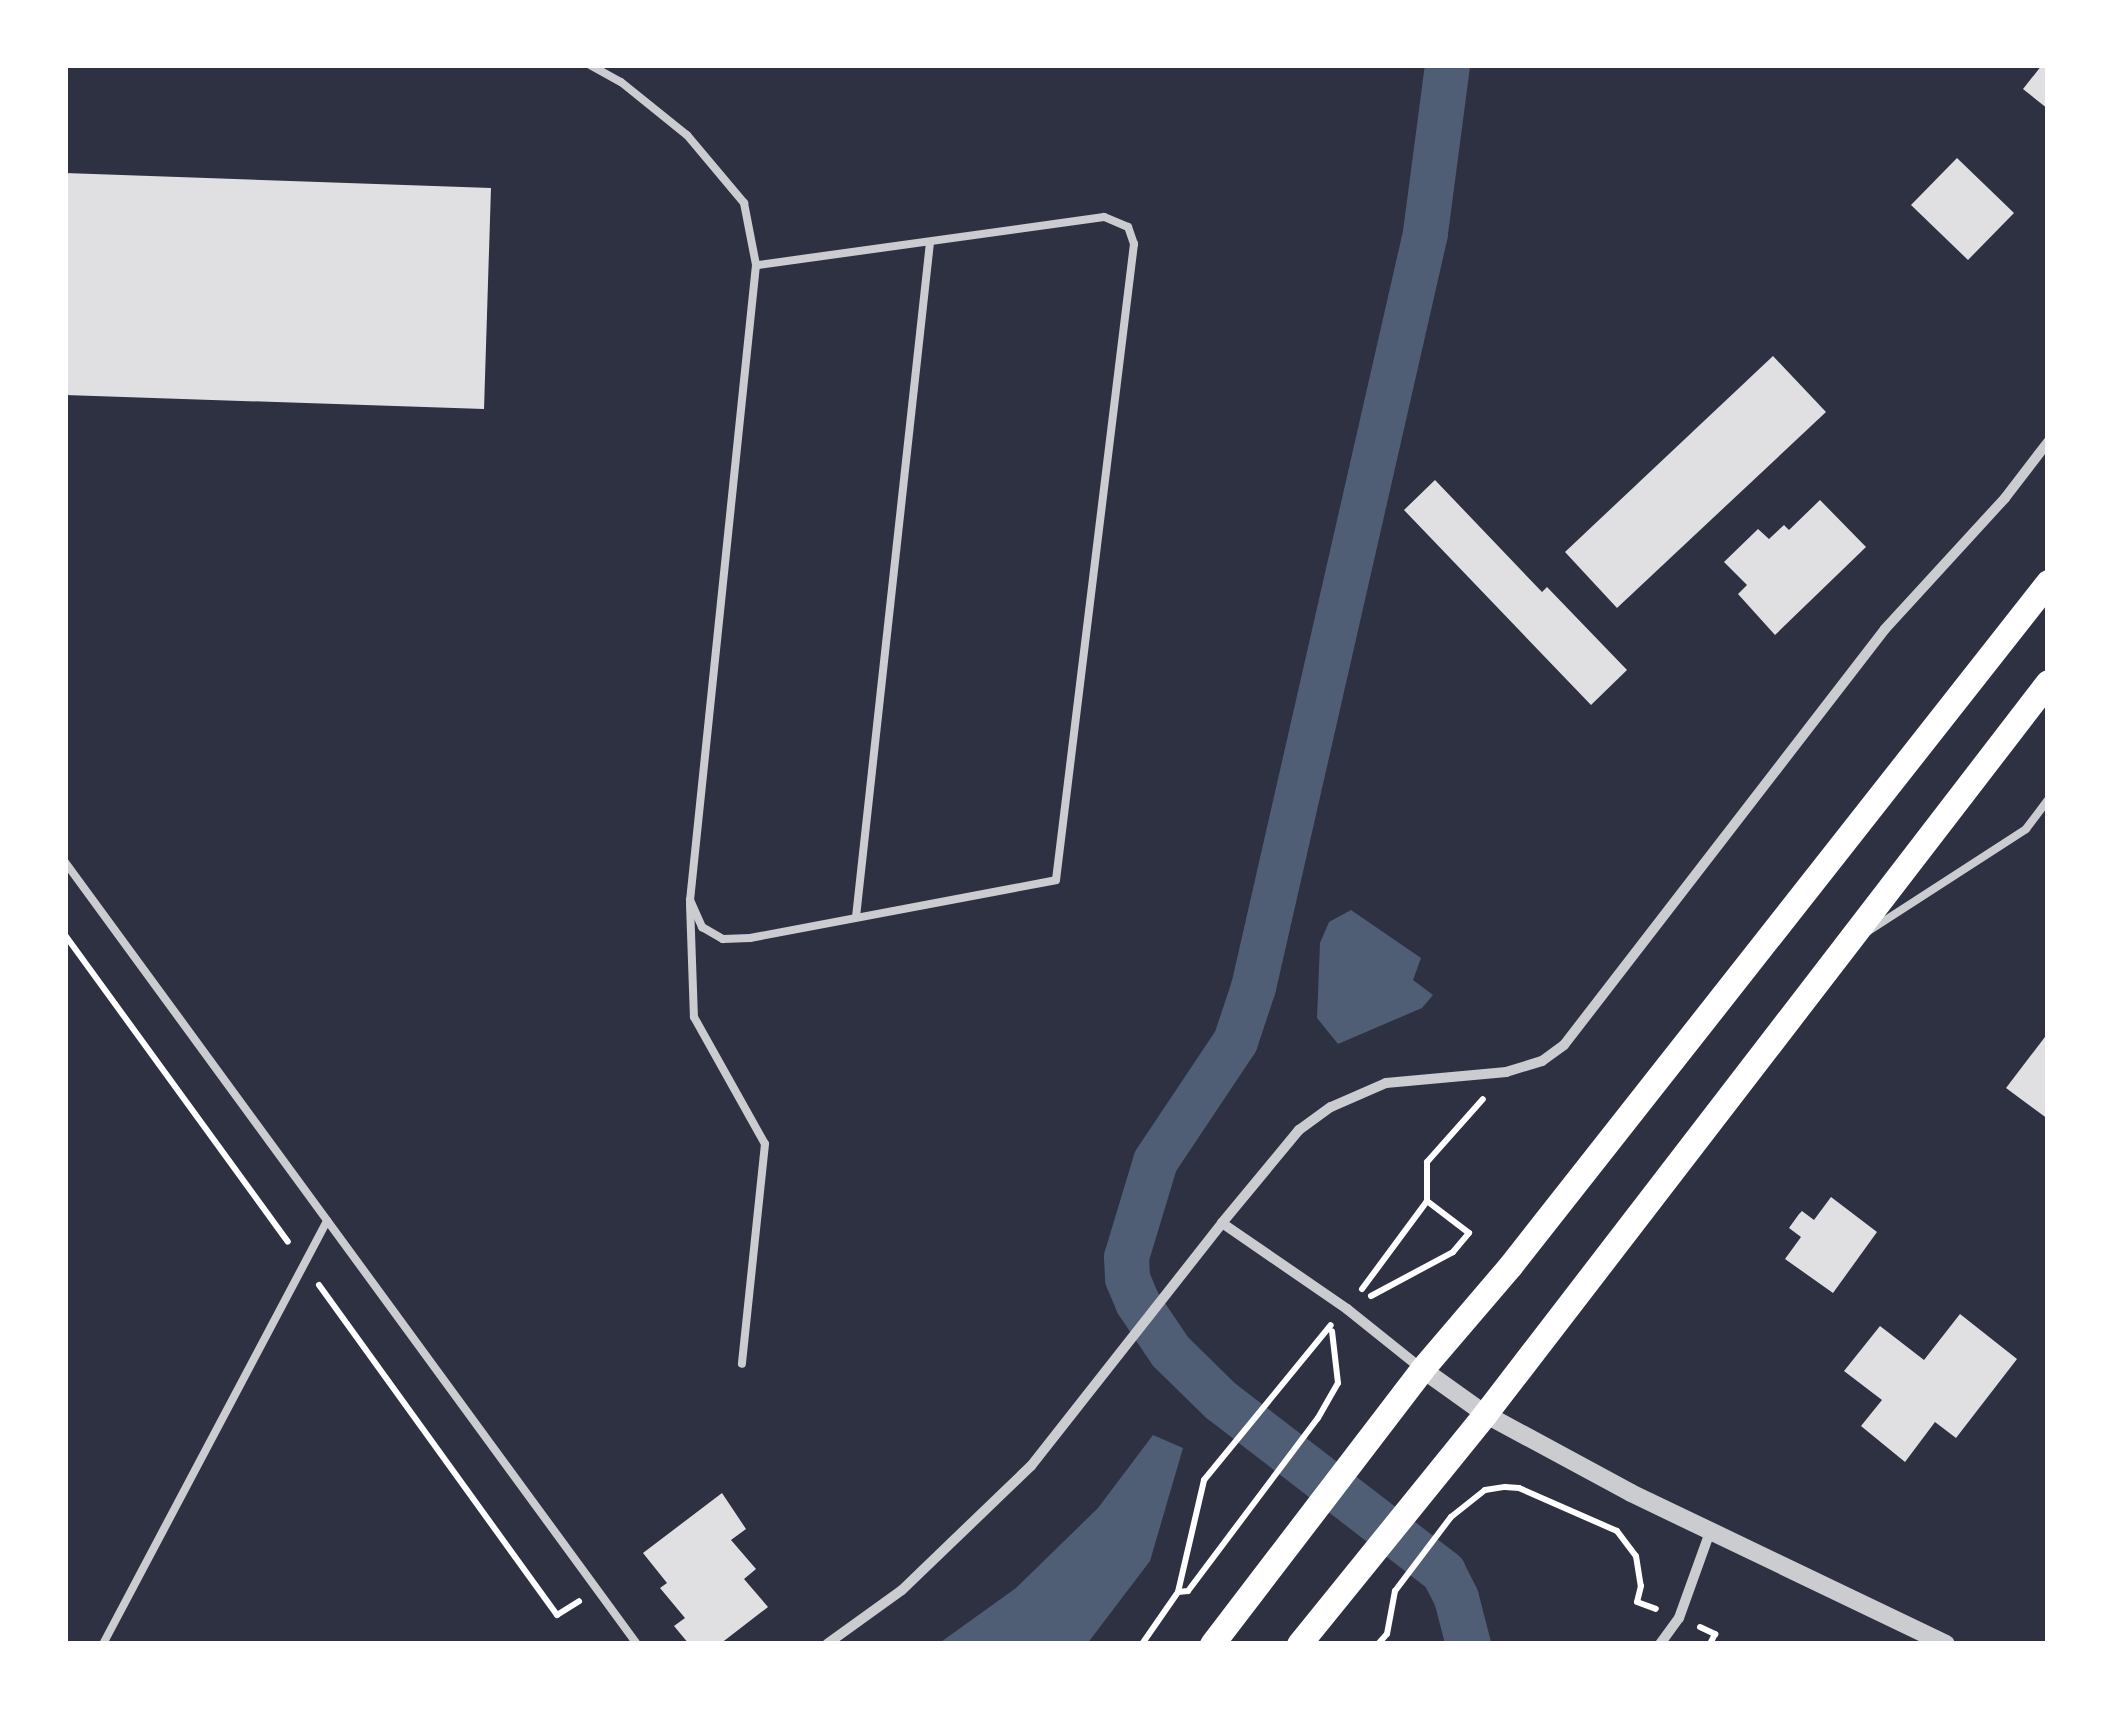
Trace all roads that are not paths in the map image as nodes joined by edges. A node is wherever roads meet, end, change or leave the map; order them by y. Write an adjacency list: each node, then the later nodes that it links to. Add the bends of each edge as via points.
1 (590, 65): 3 (lane, via 687,135 710,162 744,203)
2 (930, 242): 3 (lane); 10 (lane); 10 (lane, via 1104,218 1128,227 1134,244 1056,880)
3 (756, 265): 9 (lane)
4 (2048, 442): 13 (street, via 1885,629 1564,1045 1542,1061 1506,1072 1386,1083 1331,1107 1299,1130)
5 (2048, 582): 15 (main road)
6 (2048, 682): 11 (main road)
7 (2048, 800): 11 (lane, via 2026,829)
8 (65, 862): 12 (lane)
9 (690, 900): 10 (lane, via 702,926 723,938); 14 (lane, via 694,1018 765,1144)
10 (856, 918)
11 (1843, 948): 16 (main road)
12 (327, 1220): 18 (lane); 19 (lane)
13 (1222, 1222): 15 (street, via 1348,1308); 20 (street, via 1032,1466 902,1590)
14 (742, 1364)
15 (1422, 1369): 16 (street); 21 (main road)
16 (1486, 1414): 17 (street); 22 (main road)
17 (1710, 1532): 23 (street, via 1679,1618); 24 (street)
18 (103, 1644)
19 (636, 1644)
20 (828, 1644)
21 (1212, 1644)
22 (1299, 1644)
23 (1660, 1644)
24 (1946, 1644)

